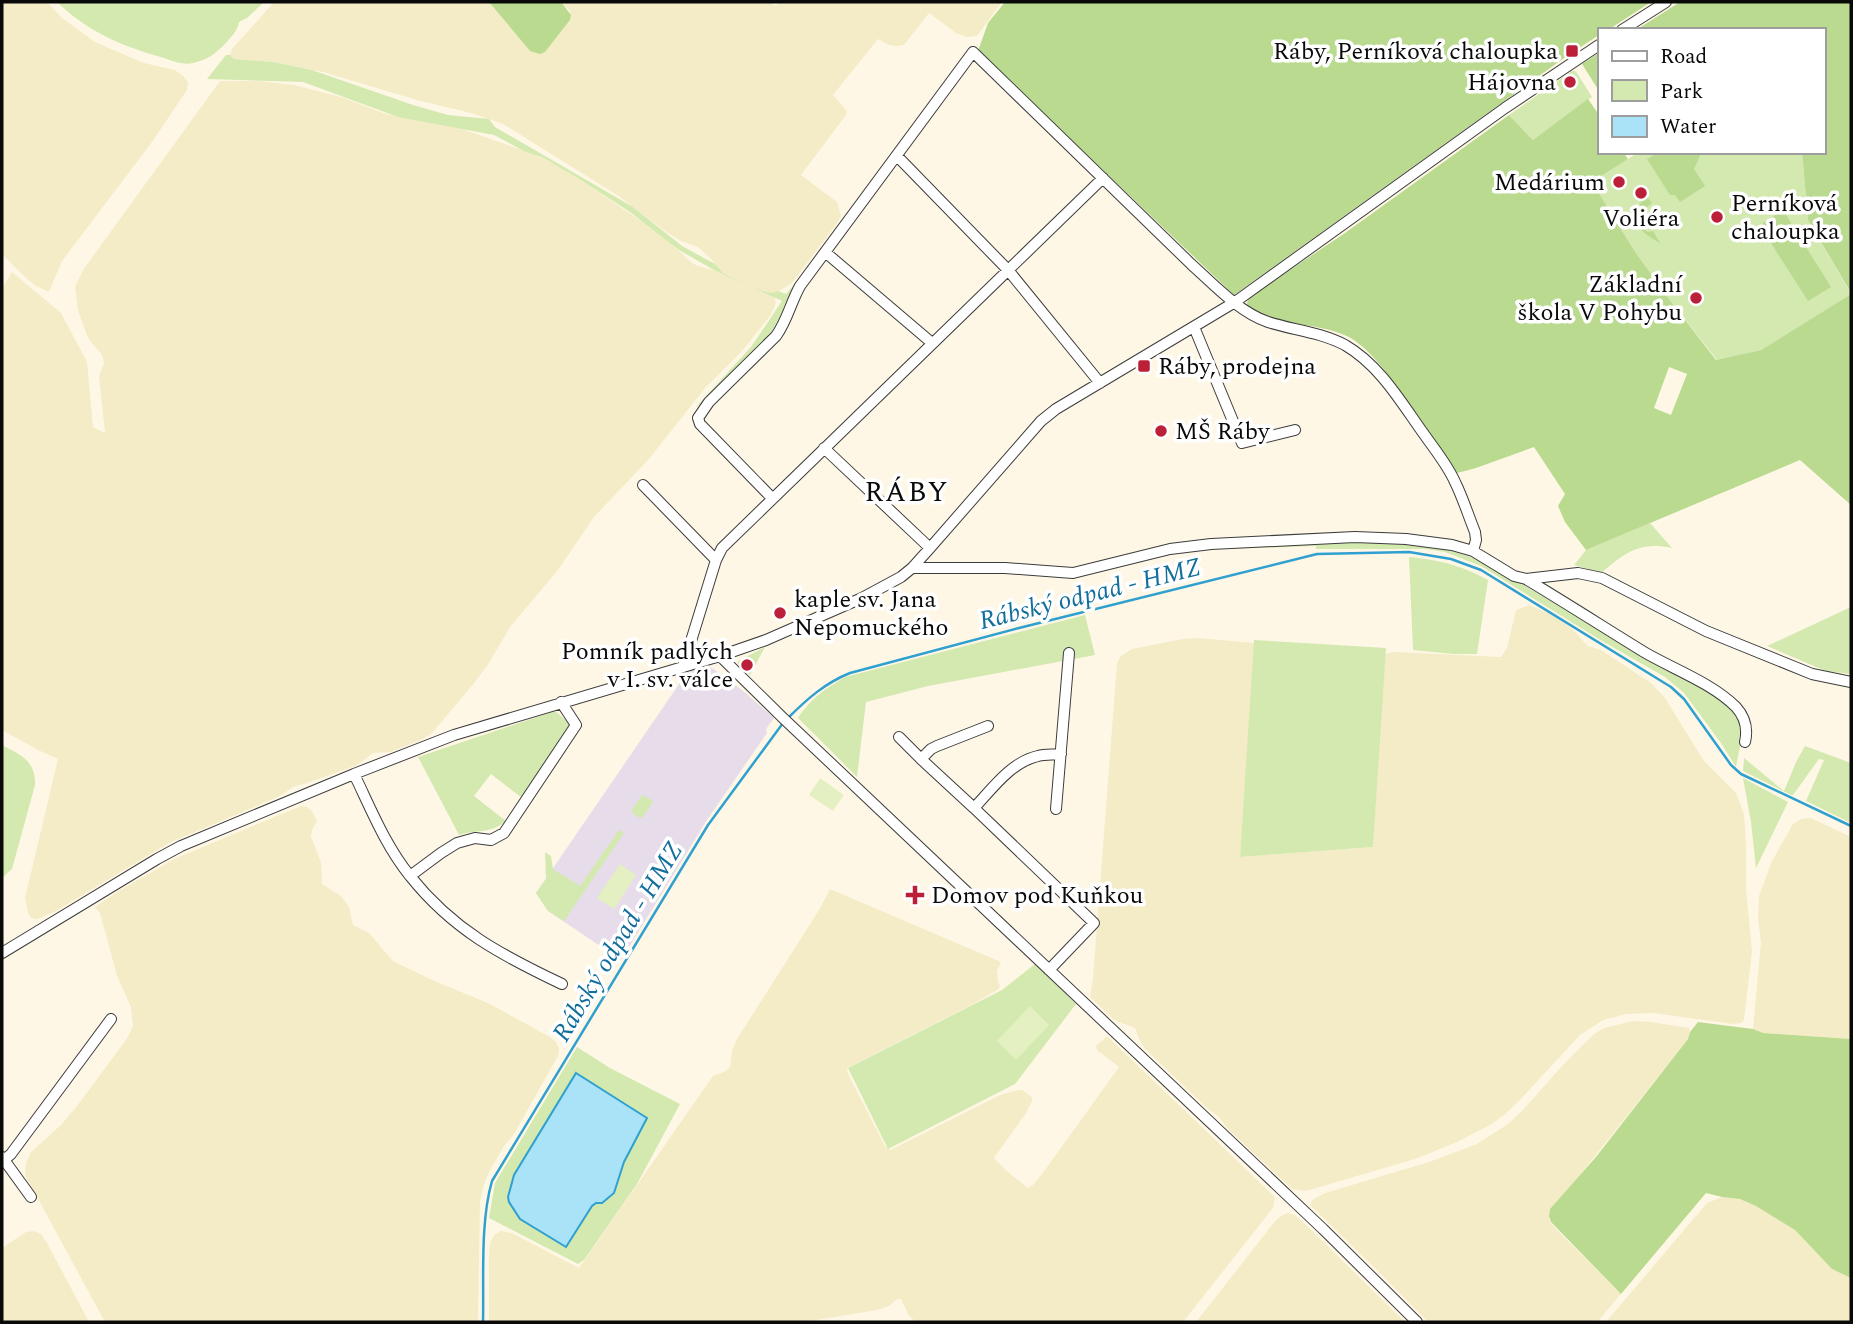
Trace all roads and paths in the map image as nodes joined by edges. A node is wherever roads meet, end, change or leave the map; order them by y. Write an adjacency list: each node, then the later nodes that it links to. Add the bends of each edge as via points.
1 (1666, 2): 2 (street)
2 (1625, 28)
3 (1598, 46): 8 (street)
4 (897, 156): 5 (street, via 973,52); 6 (street); 7 (street)
5 (1103, 178): 7 (street); 8 (street)
6 (825, 252): 10 (street); 15 (street, via 793,298 783,327 698,418)
7 (1008, 270): 10 (street); 11 (street)
8 (1235, 302): 9 (street); 17 (street, via 1266,321 1334,340 1376,371 1455,480 1475,532)
9 (1195, 327): 11 (street); 12 (street, via 1242,443)
10 (932, 343): 13 (street)
11 (1100, 383): 16 (street, via 1041,421)
12 (1295, 430)
13 (824, 448): 15 (street); 16 (street)
14 (643, 485): 18 (street)
15 (772, 498): 18 (street, via 722,548)
16 (930, 548): 19 (street)
17 (1473, 551): 19 (street, via 1406,539 1355,537 1170,549 1073,573); 20 (street)
18 (716, 560): 23 (street)
19 (912, 568): 22 (street, via 862,598)
20 (1526, 579): 24 (street, via 1578,573 1602,578 1706,631 1812,674); 28 (street, via 1728,700 1744,718)
21 (1069, 653): 29 (street)
22 (720, 656): 23 (street); 36 (street)
23 (682, 667): 25 (street)
24 (1851, 682)
25 (561, 702): 31 (street, via 454,735); 34 (street, via 576,725 504,833 491,840 457,843)
26 (988, 726): 30 (street, via 936,746)
27 (899, 737): 30 (street)
28 (1745, 742)
29 (1061, 754): 32 (street, via 1040,755 1020,763); 33 (street)
30 (921, 759): 32 (street)
31 (354, 774): 34 (street, via 377,825); 35 (street, via 181,846)
32 (974, 808): 36 (street, via 1094,923)
33 (1056, 809)
34 (410, 876): 37 (street, via 464,931)
35 (2, 953)
36 (1049, 970): 41 (street)
37 (562, 984)
38 (111, 1019): 39 (street)
39 (3, 1160): 40 (street)
40 (31, 1197)
41 (1417, 1322)

